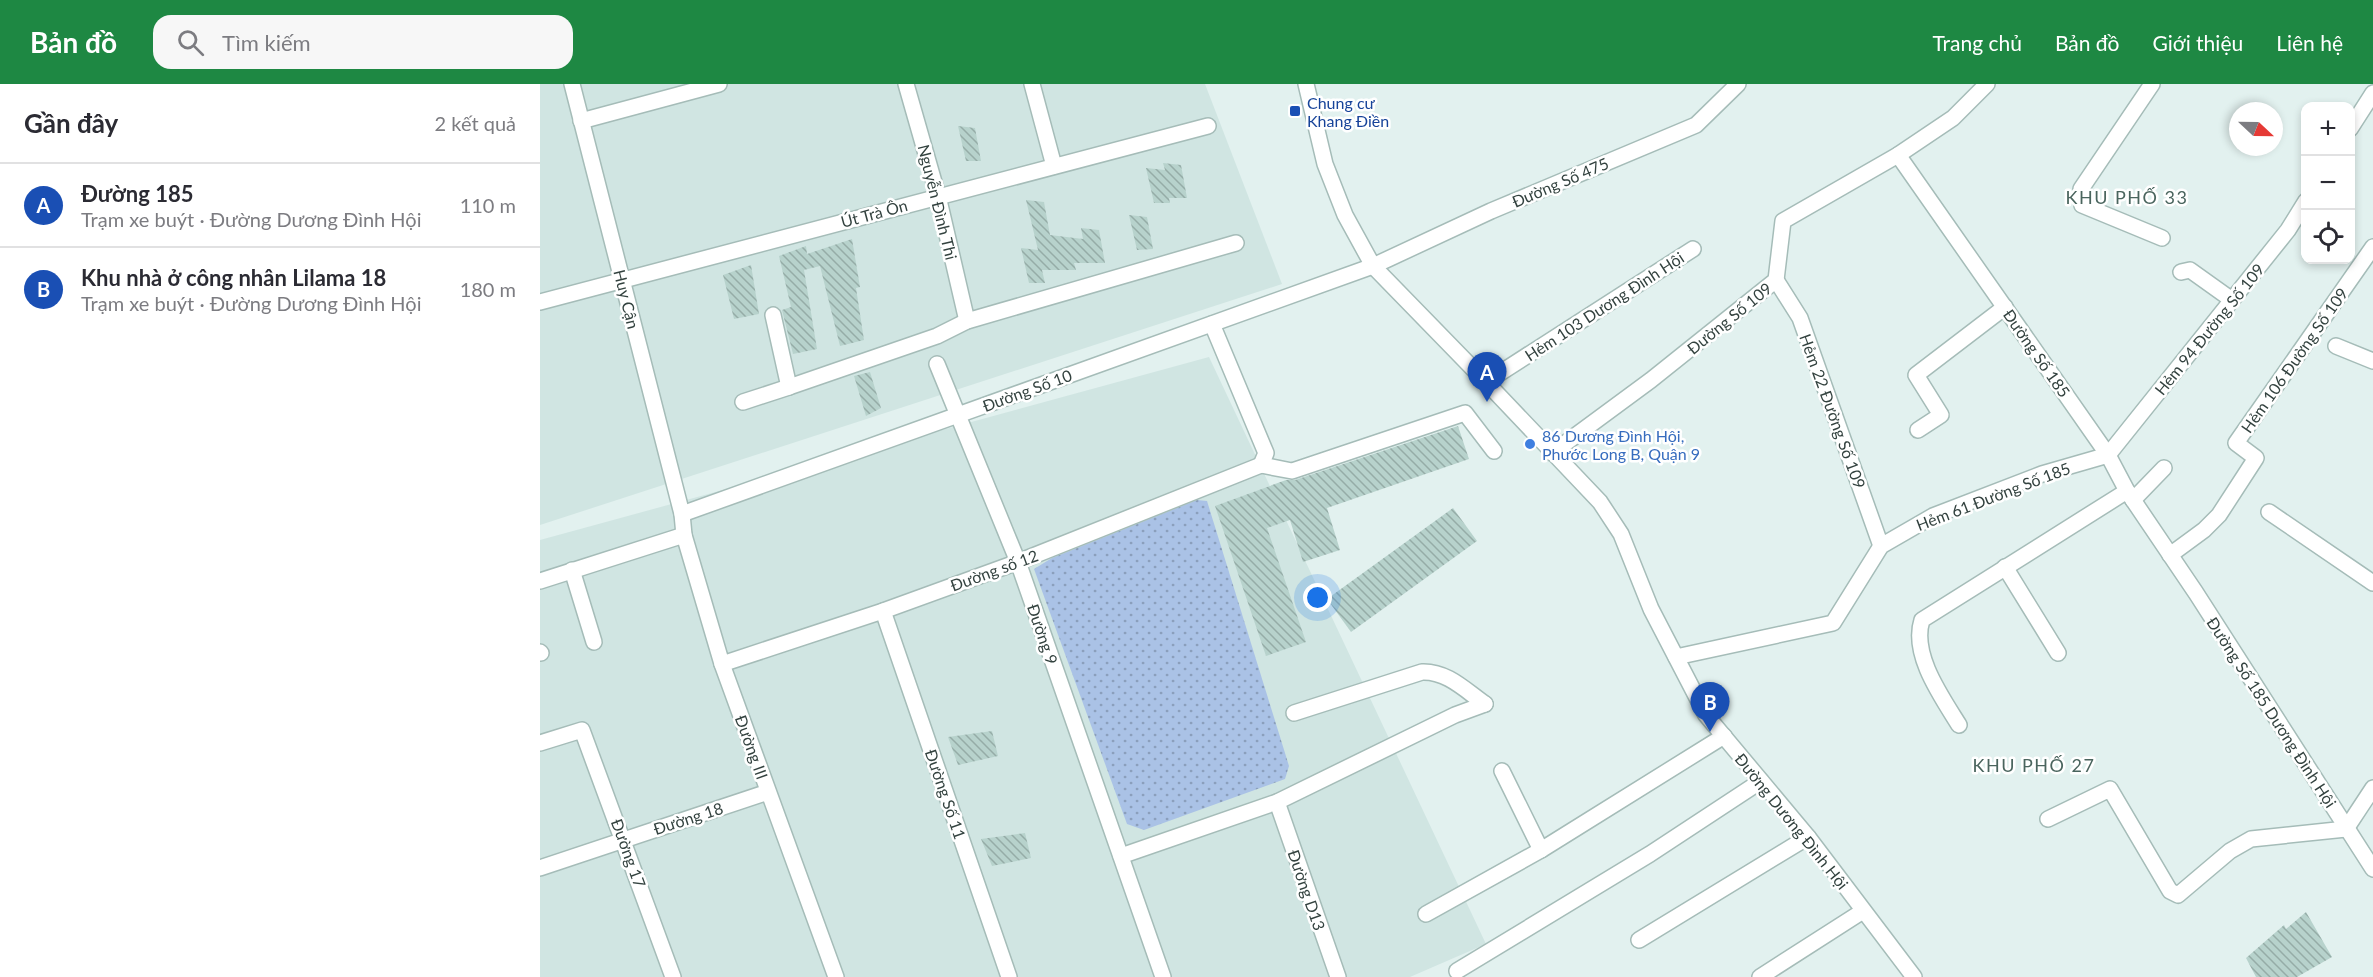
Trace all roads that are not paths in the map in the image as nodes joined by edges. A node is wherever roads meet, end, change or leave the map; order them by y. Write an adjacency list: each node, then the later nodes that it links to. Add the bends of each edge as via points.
1 (572, 84): 10 (street, Huy Cận)
2 (719, 84): 10 (street)
3 (906, 84): 15 (street, Nguyễn Đình Thi)
4 (1032, 84): 14 (street)
5 (1306, 84): 21 (street, Đường Dương Đình Hội, via 1325,164 1345,215)
6 (1738, 84): 21 (street, Đường Số 475, via 1696,125 1491,211)
7 (1987, 84): 13 (street, Đường Số 109, via 1953,118)
8 (2152, 84): 17 (street, via 2081,189 2082,205)
9 (2373, 93): 11 (street)
10 (581, 121): 23 (street, Huy Cận)
11 (2355, 121)
12 (1208, 126): 14 (street, Út Trà Ôn)
13 (1898, 154): 24 (street, Đường Số 109, via 1783,221); 27 (street, Đường Số 185)
14 (1054, 166): 15 (street, Út Trà Ôn)
15 (938, 196): 23 (street, Út Trà Ôn); 29 (street, Nguyễn Đình Thi)
16 (2301, 209): 25 (street, Hẻm 94 Đường Số 109)
17 (2162, 238)
18 (1236, 243): 29 (street)
19 (2373, 247): 49 (street, Hẻm 106 Đường Số 109, via 2236,443 2256,458 2219,515)
20 (1693, 249): 34 (street, Hẻm 103 Dương Đình Hội)
21 (1373, 266): 30 (street, Đường Số 10); 34 (street, Đường Dương Đình Hội)
22 (2181, 272): 25 (street, via 2190,270)
23 (622, 279): 26 (street, Út Trà Ôn); 46 (street, Huy Cận)
24 (1776, 280): 40 (street, Đường Số 109, via 1651,381); 48 (street, Hẻm 22 Đường Số 109, via 1800,318)
25 (2232, 300): 41 (street, Hẻm 94 Đường Số 109)
26 (540, 302)
27 (2005, 307): 38 (street, via 1916,375 1941,415); 41 (street, Đường Số 185)
28 (773, 315): 35 (street)
29 (967, 321): 35 (street, via 937,336)
30 (1212, 324): 37 (street, Đường Số 10); 42 (street, via 1266,453)
31 (2336, 346): 32 (street)
32 (2373, 361)
33 (937, 364): 37 (street, Đường 9)
34 (1486, 382): 40 (street, Đường Dương Đình Hội)
35 (789, 387): 36 (street)
36 (743, 402)
37 (958, 415): 46 (street, Đường Số 10); 50 (street, Đường 9)
38 (1918, 430)
39 (1494, 451): 42 (street, via 1465,413 1292,471)
40 (1552, 453): 58 (street, Đường Dương Đình Hội, via 1600,502 1621,534 1651,609)
41 (2108, 455): 44 (street, Đường Số 185); 48 (street, Hẻm 61 Đường Số 185, via 2042,474 1933,516)
42 (1261, 465): 50 (street, Đường số 12)
43 (2164, 468): 44 (street)
44 (2130, 495): 49 (street, Đường Số 185); 51 (street)
45 (2269, 512): 54 (street)
46 (682, 514): 47 (street, Đường III)
47 (684, 535): 52 (street); 59 (street, Đường III)
48 (1881, 546): 58 (street, via 1833,622)
49 (2170, 555): 71 (street, Đường Số 185 Dương Đình Hội)
50 (1018, 562): 55 (street, Đường số 12); 75 (street, Đường 9)
51 (2005, 567): 57 (street); 61 (street, via 1922,620 1918,633 1931,681)
52 (572, 570): 53 (street); 56 (street)
53 (540, 581)
54 (2373, 583)
55 (883, 611): 59 (street, Đường số 12); 84 (street, Đường Số 11)
56 (594, 642)
57 (2058, 653)
58 (1676, 657): 62 (street, Đường Dương Đình Hội, via 1706,715)
59 (722, 664): 67 (street, Đường III)
60 (1294, 713): 68 (street, via 1432,671 1448,677 1485,704)
61 (1959, 725)
62 (1724, 736): 65 (street, Đường Dương Đình Hội); 74 (street)
63 (540, 743): 73 (street, Đường 17, via 582,730)
64 (1502, 771): 74 (street)
65 (1761, 781): 72 (street, Đường Dương Đình Hội); 81 (street, via 1650,854)
66 (2373, 788): 69 (street)
67 (768, 792): 73 (street, Đường 18); 83 (street, Đường III)
68 (1277, 802): 75 (street); 86 (street, Đường D13)
69 (2369, 807): 71 (street)
70 (2048, 819): 71 (street, via 2110,789 2170,891 2178,895 2230,851 2251,839)
71 (2346, 828): 77 (street, Đường Số 185 Dương Đình Hội)
72 (1808, 837): 78 (street, Đường Dương Đình Hội); 80 (street)
73 (624, 839): 76 (street, Đường 18); 82 (street, Đường 17)
74 (1541, 850): 79 (street)
75 (1121, 856): 85 (street, Đường 9)
76 (540, 868)
77 (2373, 868)
78 (1863, 911): 87 (street); 88 (street, Đường Dương Đình Hội)
79 (1426, 914)
80 (1639, 940)
81 (1457, 971)
82 (673, 977)
83 (836, 977)
84 (1009, 977)
85 (1163, 977)
86 (1338, 977)
87 (1760, 977)
88 (1914, 977)

